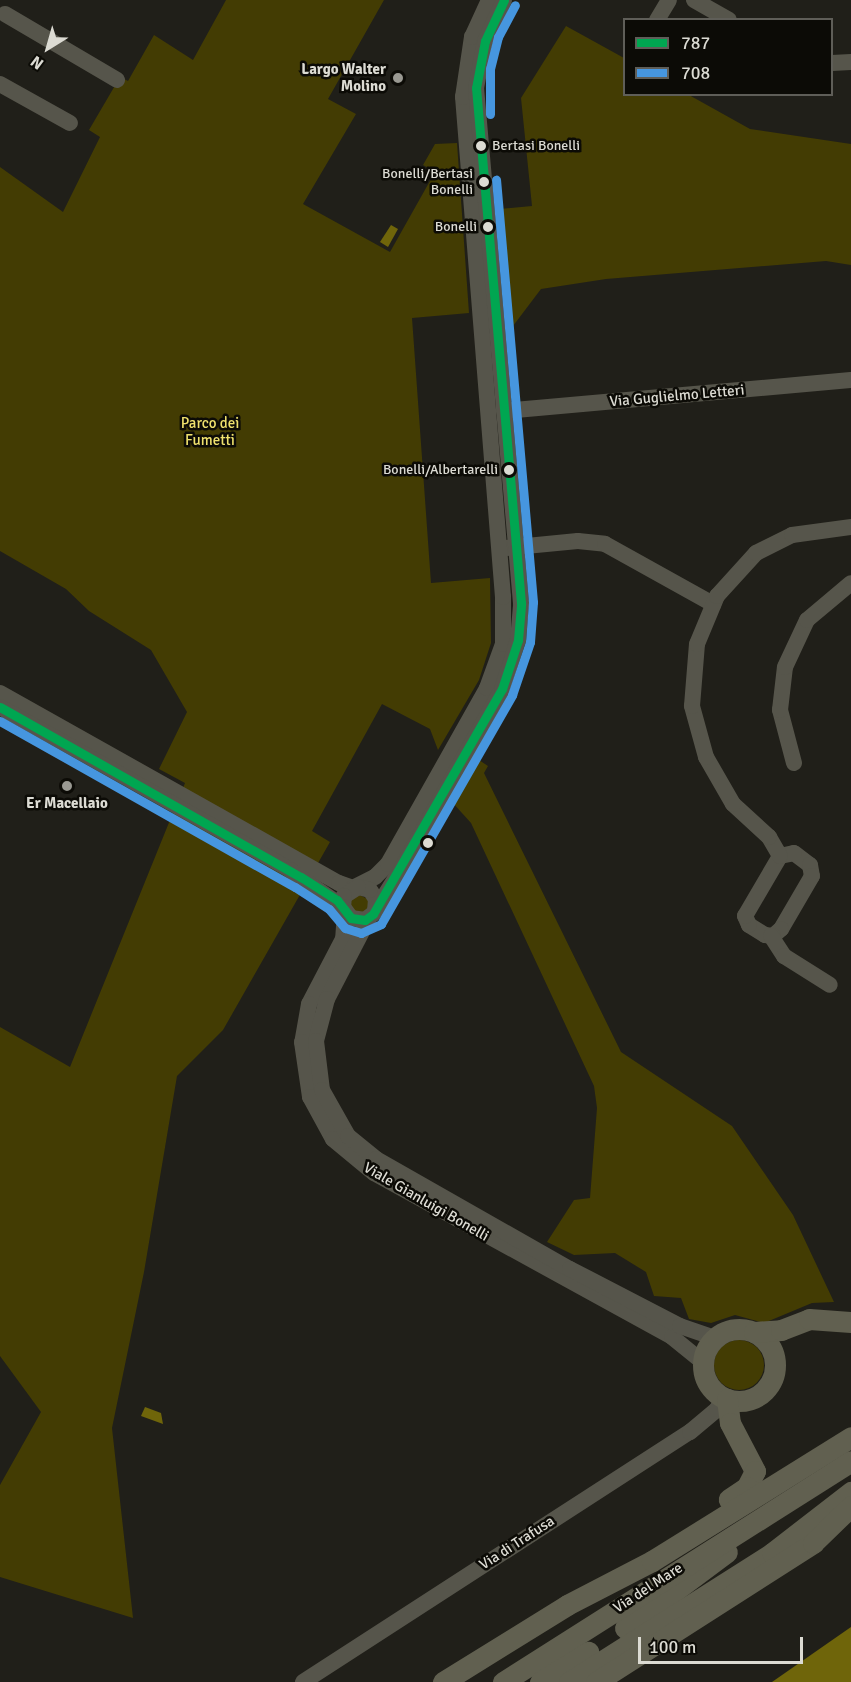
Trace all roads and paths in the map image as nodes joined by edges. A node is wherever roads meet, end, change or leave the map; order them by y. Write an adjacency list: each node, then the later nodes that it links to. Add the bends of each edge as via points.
1 (489, 0): 18 (street, via 472,37 463,97)
2 (504, 0): 15 (street, Viale Gianluigi Bonelli, via 485,41 476,88)
3 (669, 0): 6 (street)
4 (694, 0): 7 (street)
5 (4, 15): 10 (street)
6 (658, 18)
7 (726, 18)
8 (851, 62): 9 (street)
9 (833, 63)
10 (117, 80)
11 (0, 84): 12 (street)
12 (70, 123)
13 (851, 380): 15 (street, Via Guglielmo Letteri)
14 (587, 415): 15 (street)
15 (504, 416): 17 (street, Viale Gianluigi Bonelli)
16 (851, 527): 20 (street, via 806,531 767,546 738,569)
17 (516, 546): 18 (street); 20 (street, via 589,541 610,546); 29 (street, Viale Gianluigi Bonelli, via 521,617 509,673)
18 (499, 549): 27 (street, via 504,634 493,678 388,864 375,877)
19 (851, 583): 23 (street, via 807,620 785,667 780,710)
20 (712, 604): 25 (street, via 701,628 693,666 697,730 723,790 744,816)
21 (0, 693): 24 (street)
22 (0, 708): 24 (street)
23 (794, 763)
24 (176, 799): 26 (street)
25 (787, 854): 30 (street, via 745,916 751,928); 30 (street, via 808,863 812,876 781,929)
26 (313, 877): 27 (street); 28 (street)
27 (353, 888): 28 (street, via 344,896); 29 (street, via 364,887 374,894)
28 (344, 909): 29 (street, via 356,920); 35 (street, Viale Gianluigi Bonelli, via 343,939 309,1004 302,1042 310,1097 333,1139 374,1173 672,1337)
29 (372, 914): 34 (street, Viale Gianluigi Bonelli, via 327,999 316,1041 322,1090 348,1136 376,1159 559,1263 680,1326)
30 (771, 936): 31 (street, via 784,956)
31 (830, 985)
32 (851, 1322): 33 (main road, via 802,1320 781,1330)
33 (754, 1332): 34 (main road, via 734,1329); 36 (main road, via 774,1354 773,1378 757,1396)
34 (715, 1338): 35 (main road)
35 (704, 1363): 36 (main road, via 710,1386)
36 (726, 1405): 43 (main road, via 754,1464 754,1475 744,1490 653,1545); 44 (street, Via di Trafusa)
37 (851, 1437): 43 (main road, via 652,1561)
38 (851, 1461): 40 (main road, Via del Mare)
39 (851, 1492): 49 (main road, via 787,1543)
40 (795, 1497): 42 (main road, Via del Mare); 48 (main road, Via del Mare, via 642,1616)
41 (851, 1506): 50 (main road, via 813,1543)
42 (746, 1525): 46 (main road, via 596,1603); 47 (main road, Via del Mare)
43 (567, 1605): 45 (main road)
44 (303, 1682)
45 (443, 1682)
46 (459, 1682)
47 (503, 1682)
48 (540, 1682)
49 (569, 1682)
50 (596, 1682)

